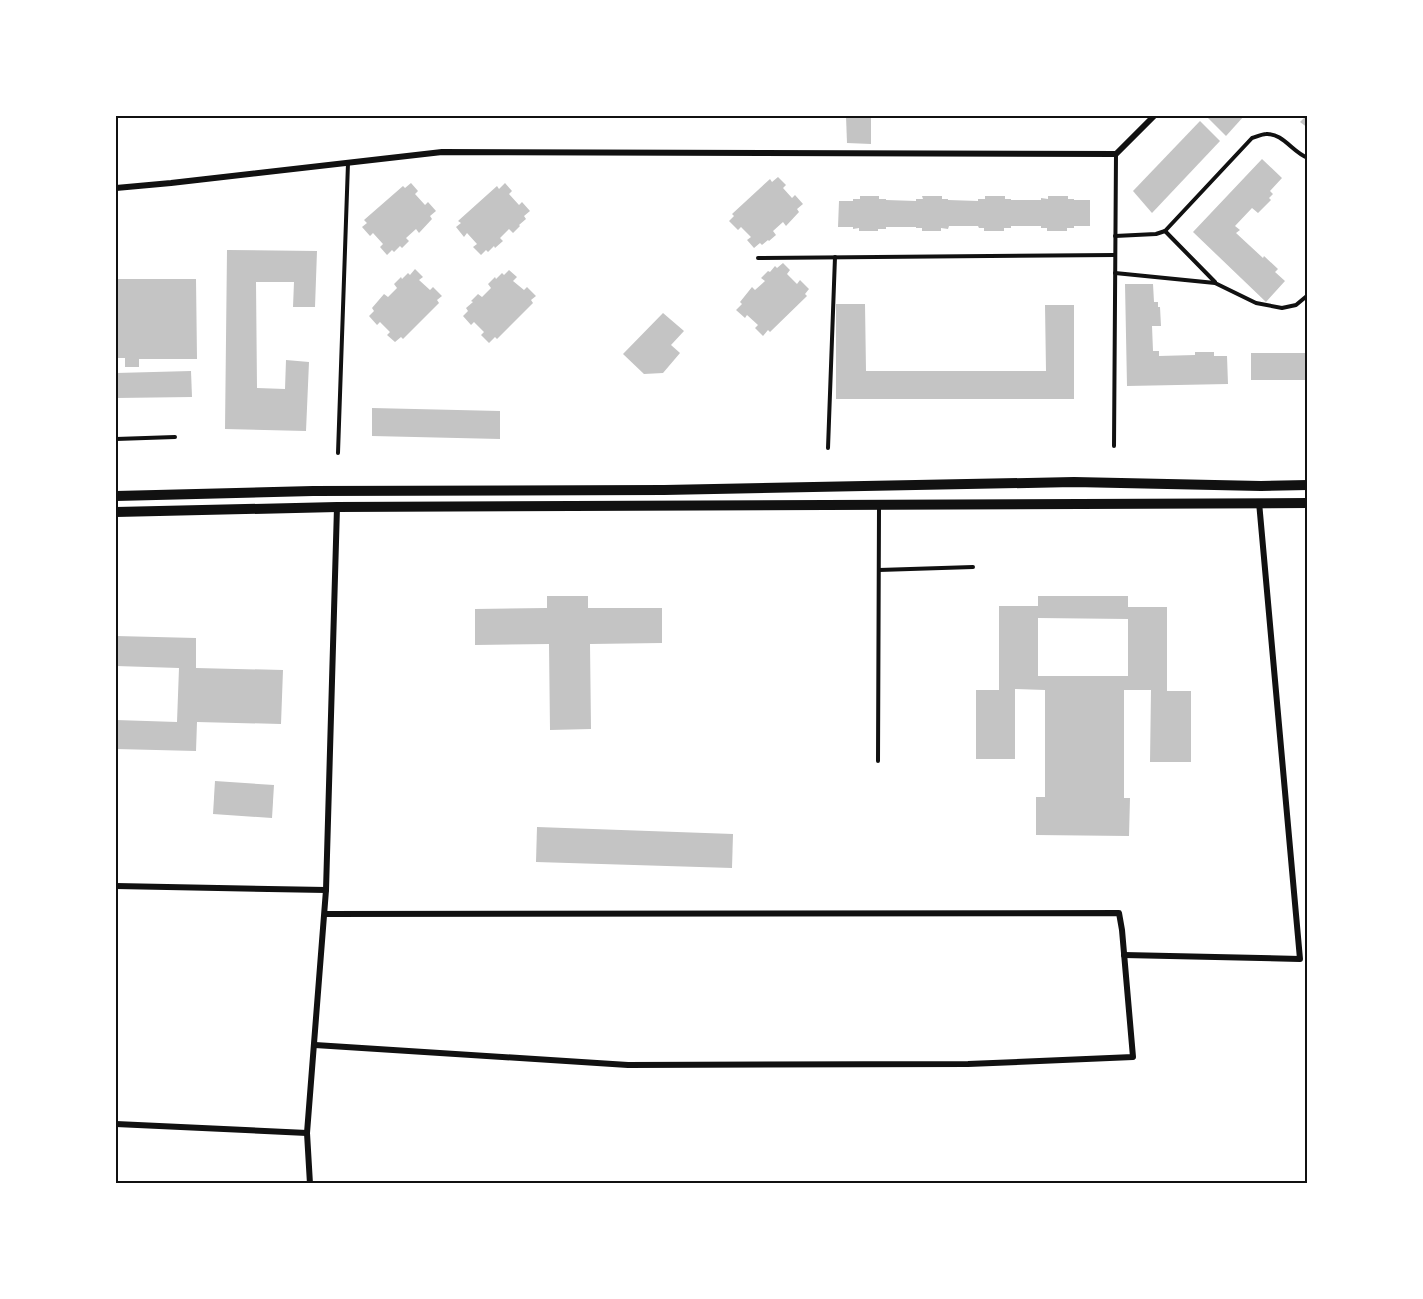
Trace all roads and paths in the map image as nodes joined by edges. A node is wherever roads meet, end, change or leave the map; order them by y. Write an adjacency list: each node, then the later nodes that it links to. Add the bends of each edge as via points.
1 (1154, 116): 2 (street)
2 (1116, 154): 4 (street, via 442,152); 7 (lane)
3 (1308, 158): 6 (lane, via 1280,138 1266,134 1252,138)
4 (348, 163): 5 (street); 18 (lane)
5 (116, 188)
6 (1166, 231): 7 (lane); 12 (lane)
7 (1115, 236): 8 (lane)
8 (1115, 255): 9 (lane); 11 (lane)
9 (835, 257): 10 (lane); 17 (lane)
10 (758, 258)
11 (1115, 273): 12 (lane); 16 (lane)
12 (1215, 283): 13 (lane, via 1256,303 1282,308 1296,306)
13 (1308, 295)
14 (175, 437): 15 (lane)
15 (116, 439)
16 (1114, 446)
17 (828, 448)
18 (338, 453)
19 (1308, 486): 20 (main road, via 1074,482)
20 (116, 496)
21 (1259, 502): 22 (main road); 23 (main road); 33 (street)
22 (1308, 503)
23 (879, 504): 24 (main road); 27 (lane)
24 (337, 507): 25 (main road); 30 (street)
25 (116, 512)
26 (973, 567): 27 (lane)
27 (879, 570): 28 (lane)
28 (878, 761)
29 (116, 886): 30 (street)
30 (326, 890): 31 (street)
31 (325, 914): 32 (street, via 1119,913); 34 (street)
32 (1124, 955): 33 (street); 34 (street, via 1133,1057 968,1064 628,1065)
33 (1304, 959)
34 (315, 1046): 36 (street)
35 (116, 1124): 36 (street)
36 (307, 1133): 37 (street)
37 (310, 1184)

